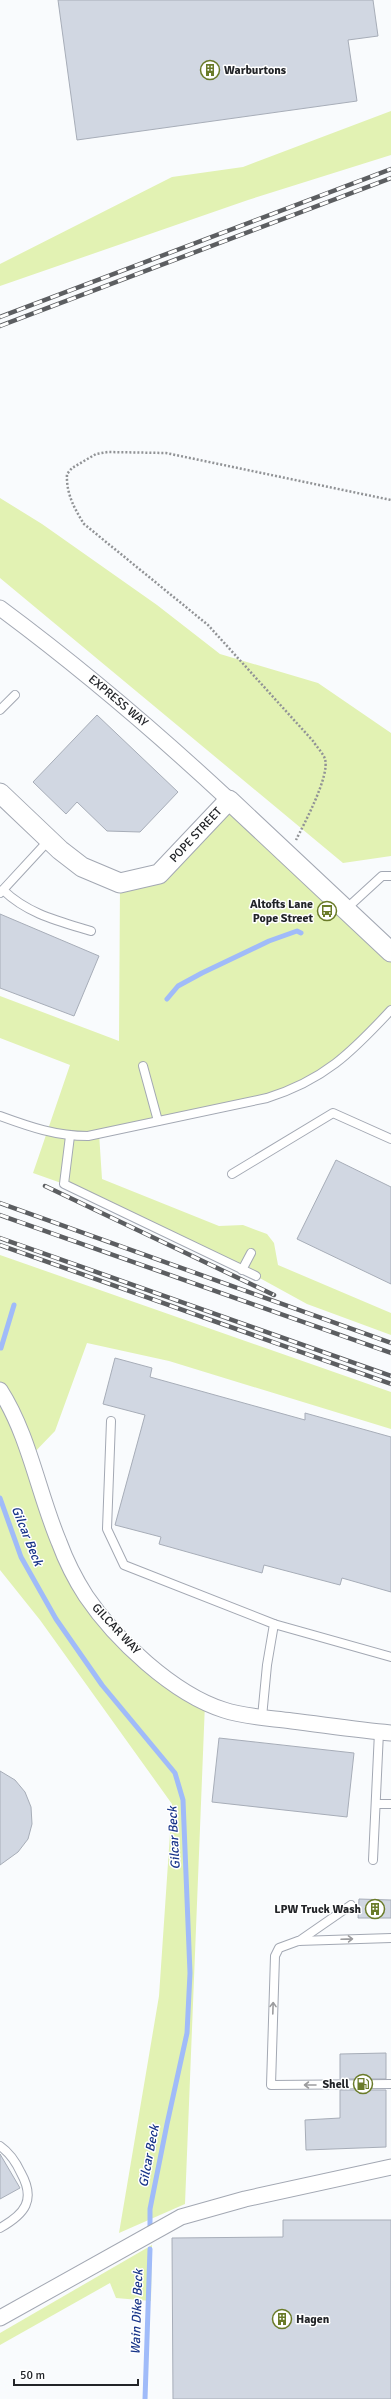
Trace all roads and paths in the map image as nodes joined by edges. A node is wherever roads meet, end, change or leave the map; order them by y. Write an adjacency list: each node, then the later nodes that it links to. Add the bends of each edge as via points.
1 (391, 500): 8 (path, via 166,453 102,453 72,468 67,474 66,487 84,524 208,625 313,740 325,759 325,772 319,789)
2 (0, 608): 6 (street, EXPRESS WAY, via 118,700)
3 (15, 694): 4 (lane)
4 (0, 710)
5 (0, 794): 7 (street, POPE STREET)
6 (230, 800): 7 (street, POPE STREET, via 159,874 120,883 82,867); 8 (street, POPE STREET)
7 (49, 840): 10 (lane)
8 (288, 855): 11 (street, POPE STREET)
9 (391, 876): 11 (lane, via 382,876)
10 (1, 892): 12 (lane, via 37,914)
11 (346, 909): 13 (street, POPE STREET)
12 (91, 931)
13 (391, 952)
14 (391, 1010): 17 (lane, via 356,1048 332,1067 290,1090 267,1098)
15 (143, 1066): 17 (lane)
16 (0, 1116): 18 (lane, via 38,1130)
17 (158, 1121): 18 (lane, via 88,1136)
18 (70, 1136): 22 (lane, via 64,1184)
19 (391, 1139): 20 (lane, via 333,1113)
20 (232, 1174)
21 (251, 1253): 22 (lane)
22 (242, 1270): 23 (lane)
23 (256, 1276)
24 (0, 1390): 28 (street, GILCAR WAY, via 20,1429 70,1569 86,1596 129,1646 186,1692 224,1710)
25 (111, 1421): 26 (lane, via 107,1529 124,1565)
26 (274, 1624): 27 (lane); 28 (lane)
27 (391, 1657)
28 (262, 1717): 29 (street, GILCAR WAY)
29 (385, 1733): 30 (lane, GILCAR WAY)
30 (377, 1804): 31 (lane); 32 (lane, GILCAR WAY)
31 (391, 1804)
32 (373, 1860)
33 (352, 1905): 35 (lane)
34 (391, 1938): 35 (lane, one-way to 34)
35 (298, 1941): 36 (lane, one-way to 35, via 271,2085 275,1956 279,1948)
36 (391, 2084)
37 (0, 2146): 39 (lane, via 15,2160 29,2190 29,2199 21,2211)
38 (391, 2167): 40 (street, via 245,2199 181,2217)
39 (0, 2228)
40 (0, 2318)

